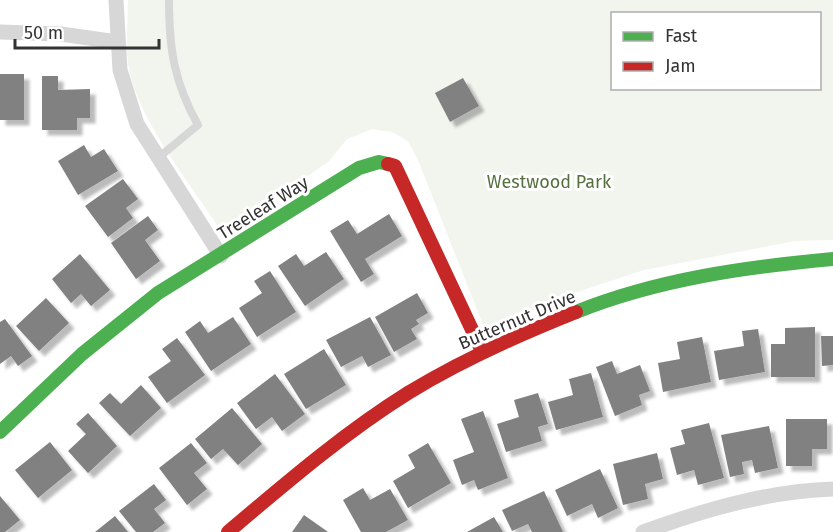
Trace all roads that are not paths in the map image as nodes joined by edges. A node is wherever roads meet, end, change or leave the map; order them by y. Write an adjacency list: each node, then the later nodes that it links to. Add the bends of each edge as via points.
1 (116, 0): 4 (street)
2 (169, 0): 5 (lane, via 170,53 184,100 198,125)
3 (0, 32): 4 (street, via 61,34)
4 (117, 42): 5 (street, via 120,70 137,124)
5 (157, 159): 6 (street)
6 (221, 256): 8 (street, Treeleaf Way, via 359,168 379,162 395,166); 9 (street, Treeleaf Way, via 158,292 82,354)
7 (833, 259): 8 (street, Butternut Drive, via 751,267 641,291 565,316)
8 (482, 351): 11 (street, Butternut Drive, via 355,429)
9 (0, 432)
10 (833, 489): 12 (street, via 729,505)
11 (232, 531)
12 (643, 532)

